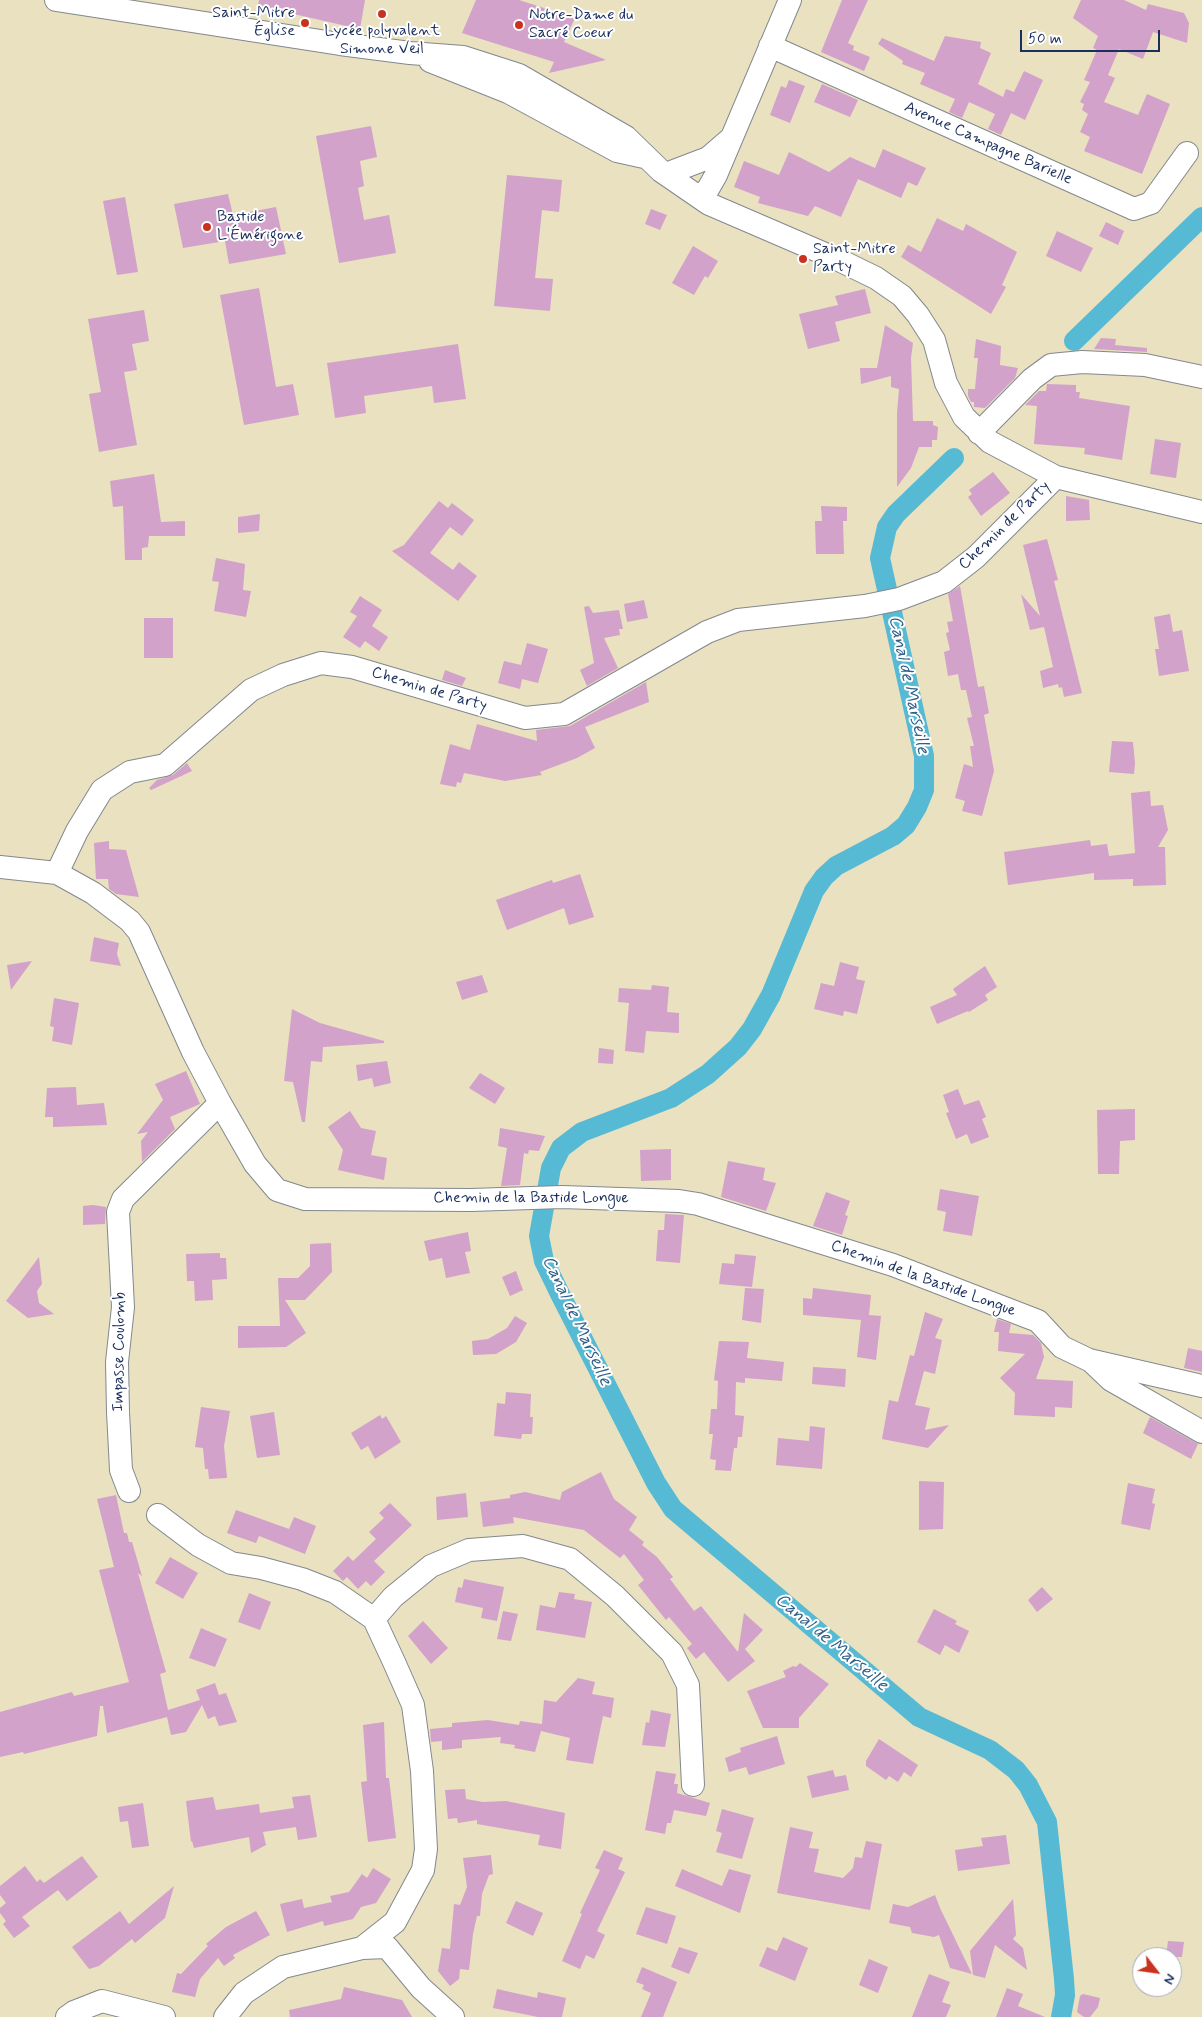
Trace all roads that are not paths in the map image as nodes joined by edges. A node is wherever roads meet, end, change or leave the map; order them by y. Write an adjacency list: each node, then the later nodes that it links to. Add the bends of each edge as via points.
1 (56, 0): 6 (street, via 410,53 508,92 617,151 644,157)
2 (790, 0): 3 (street)
3 (770, 46): 4 (street); 5 (street, Avenue Campagne Barielle, via 1134,209 1151,203)
4 (732, 138): 6 (street, via 708,158); 7 (street, via 716,175)
5 (1186, 153)
6 (666, 174): 7 (street)
7 (700, 196): 9 (street, via 728,214 876,278 902,296 934,340 946,383 964,417)
8 (1202, 377): 9 (street, via 1144,365 1082,362 1051,365 1032,379)
9 (985, 438): 10 (street)
10 (1056, 477): 11 (street, Chemin de Party); 13 (street, Chemin de Party, via 976,556 944,582 899,600 738,620 707,632 564,714 525,718 352,667 321,663 283,675 251,690 165,765 130,772 102,790)
11 (1202, 512)
12 (0, 866): 13 (street, Chemin de la Bastide Longue)
13 (57, 873): 14 (street, Chemin de la Bastide Longue, via 93,893 140,932 192,1052)
14 (220, 1103): 15 (street, Chemin de la Bastide Longue, via 255,1164 277,1190 305,1199 562,1197 698,1204 893,1265 1038,1321 1062,1347); 18 (street, Impasse Coulomb, via 124,1199 118,1212 123,1307 117,1362 118,1412 121,1470)
15 (1089, 1360): 16 (street, Chemin de la Bastide Longue); 17 (street, via 1111,1380)
16 (1202, 1386)
17 (1202, 1432)
18 (129, 1491)
19 (158, 1515): 20 (street, via 198,1545 231,1563 310,1582 335,1592)
20 (374, 1619): 21 (street, via 393,1597 431,1566 469,1550 523,1546 570,1559 615,1596 672,1653 688,1685); 22 (street, via 413,1705 422,1771 426,1849 423,1870 395,1922)
21 (693, 1785)
22 (362, 1948): 25 (street, via 283,1967 244,1992); 26 (street, via 387,1947 421,1988)
23 (67, 2017): 24 (street, via 102,2001)
24 (164, 2017)
25 (225, 2017)
26 (453, 2017)

